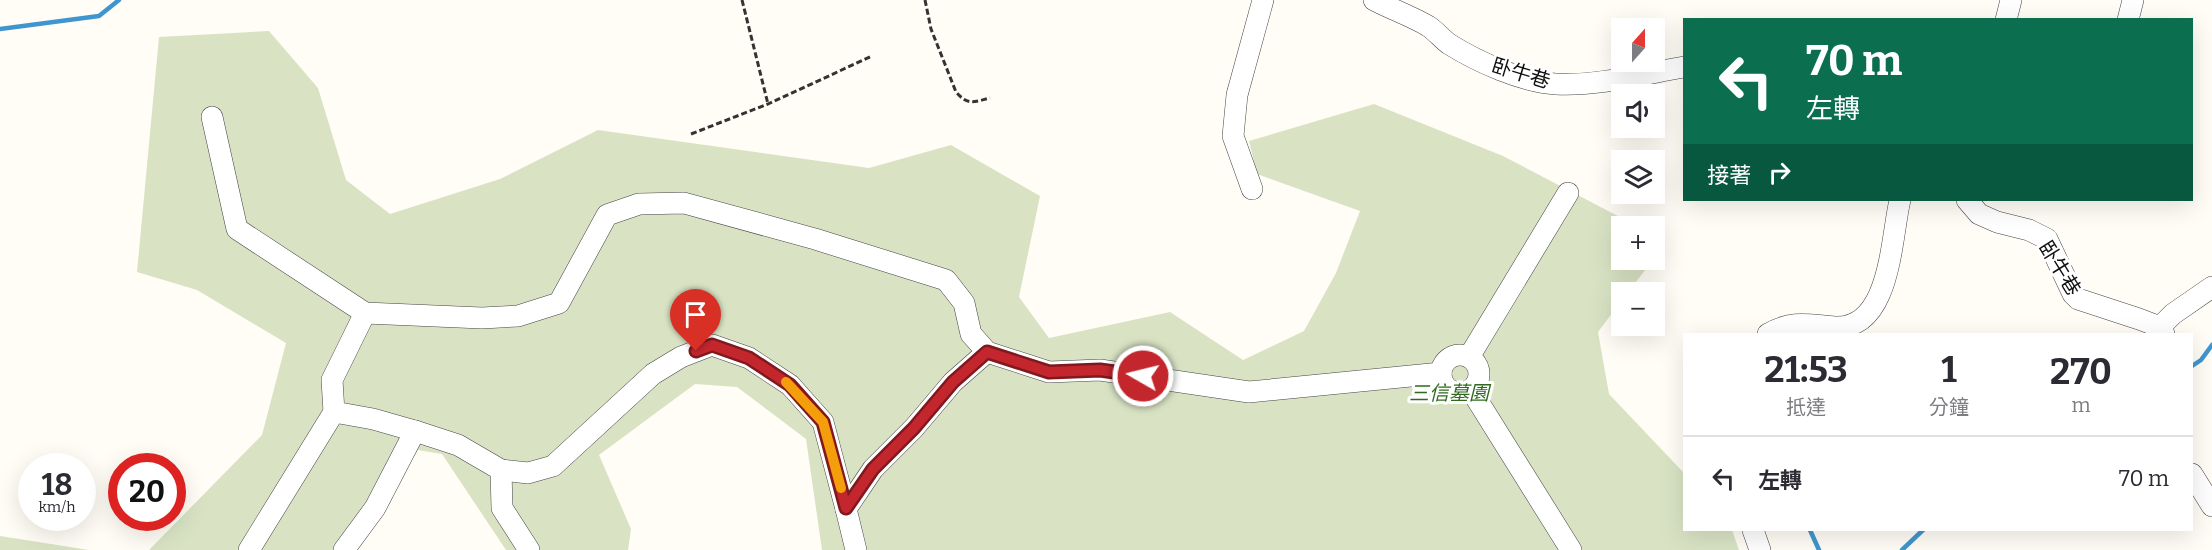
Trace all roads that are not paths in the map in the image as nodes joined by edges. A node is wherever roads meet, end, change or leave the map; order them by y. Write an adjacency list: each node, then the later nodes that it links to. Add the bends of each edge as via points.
1 (1263, 0): 9 (street, via 1237,95 1233,136)
2 (1374, 0): 7 (street, 卧牛巷, via 1429,27 1470,55 1542,83 1590,83)
3 (2011, 0): 5 (street)
4 (2133, 0): 6 (street)
5 (2006, 18)
6 (2128, 18)
7 (1683, 67)
8 (212, 117): 14 (street, via 237,229)
9 (1252, 189)
10 (1568, 193): 18 (street)
11 (1900, 201): 16 (street, via 1887,272 1870,312 1844,327 1788,325)
12 (1968, 201): 15 (street, 卧牛巷, via 1980,214 2047,239 2078,299 2139,318)
13 (2212, 287): 15 (street, 卧牛巷, via 2181,308)
14 (365, 313): 17 (street, via 482,318 518,316 559,303 607,215 639,204 684,203 946,280 964,303 970,334); 21 (street, via 332,380)
15 (2162, 331)
16 (1770, 333)
17 (987, 352): 19 (street, via 1049,372 1100,370 1249,392); 26 (street, via 953,382 873,469)
18 (1469, 357): 19 (street, via 1451,358); 20 (street, via 1480,373)
19 (1441, 373): 20 (street, via 1450,391)
20 (1471, 390): 32 (street)
21 (334, 412): 22 (street); 28 (street)
22 (415, 431): 23 (street, via 458,445); 29 (street, via 375,508)
23 (501, 470): 26 (street, via 528,473 553,466 653,374 712,345 749,358 790,385 823,422); 30 (street, via 502,508)
24 (2193, 475): 25 (street)
25 (2210, 499)
26 (846, 508): 31 (street)
27 (1753, 531): 33 (street)
28 (249, 550)
29 (344, 550)
30 (529, 550)
31 (856, 550)
32 (1571, 550)
33 (1760, 550)

